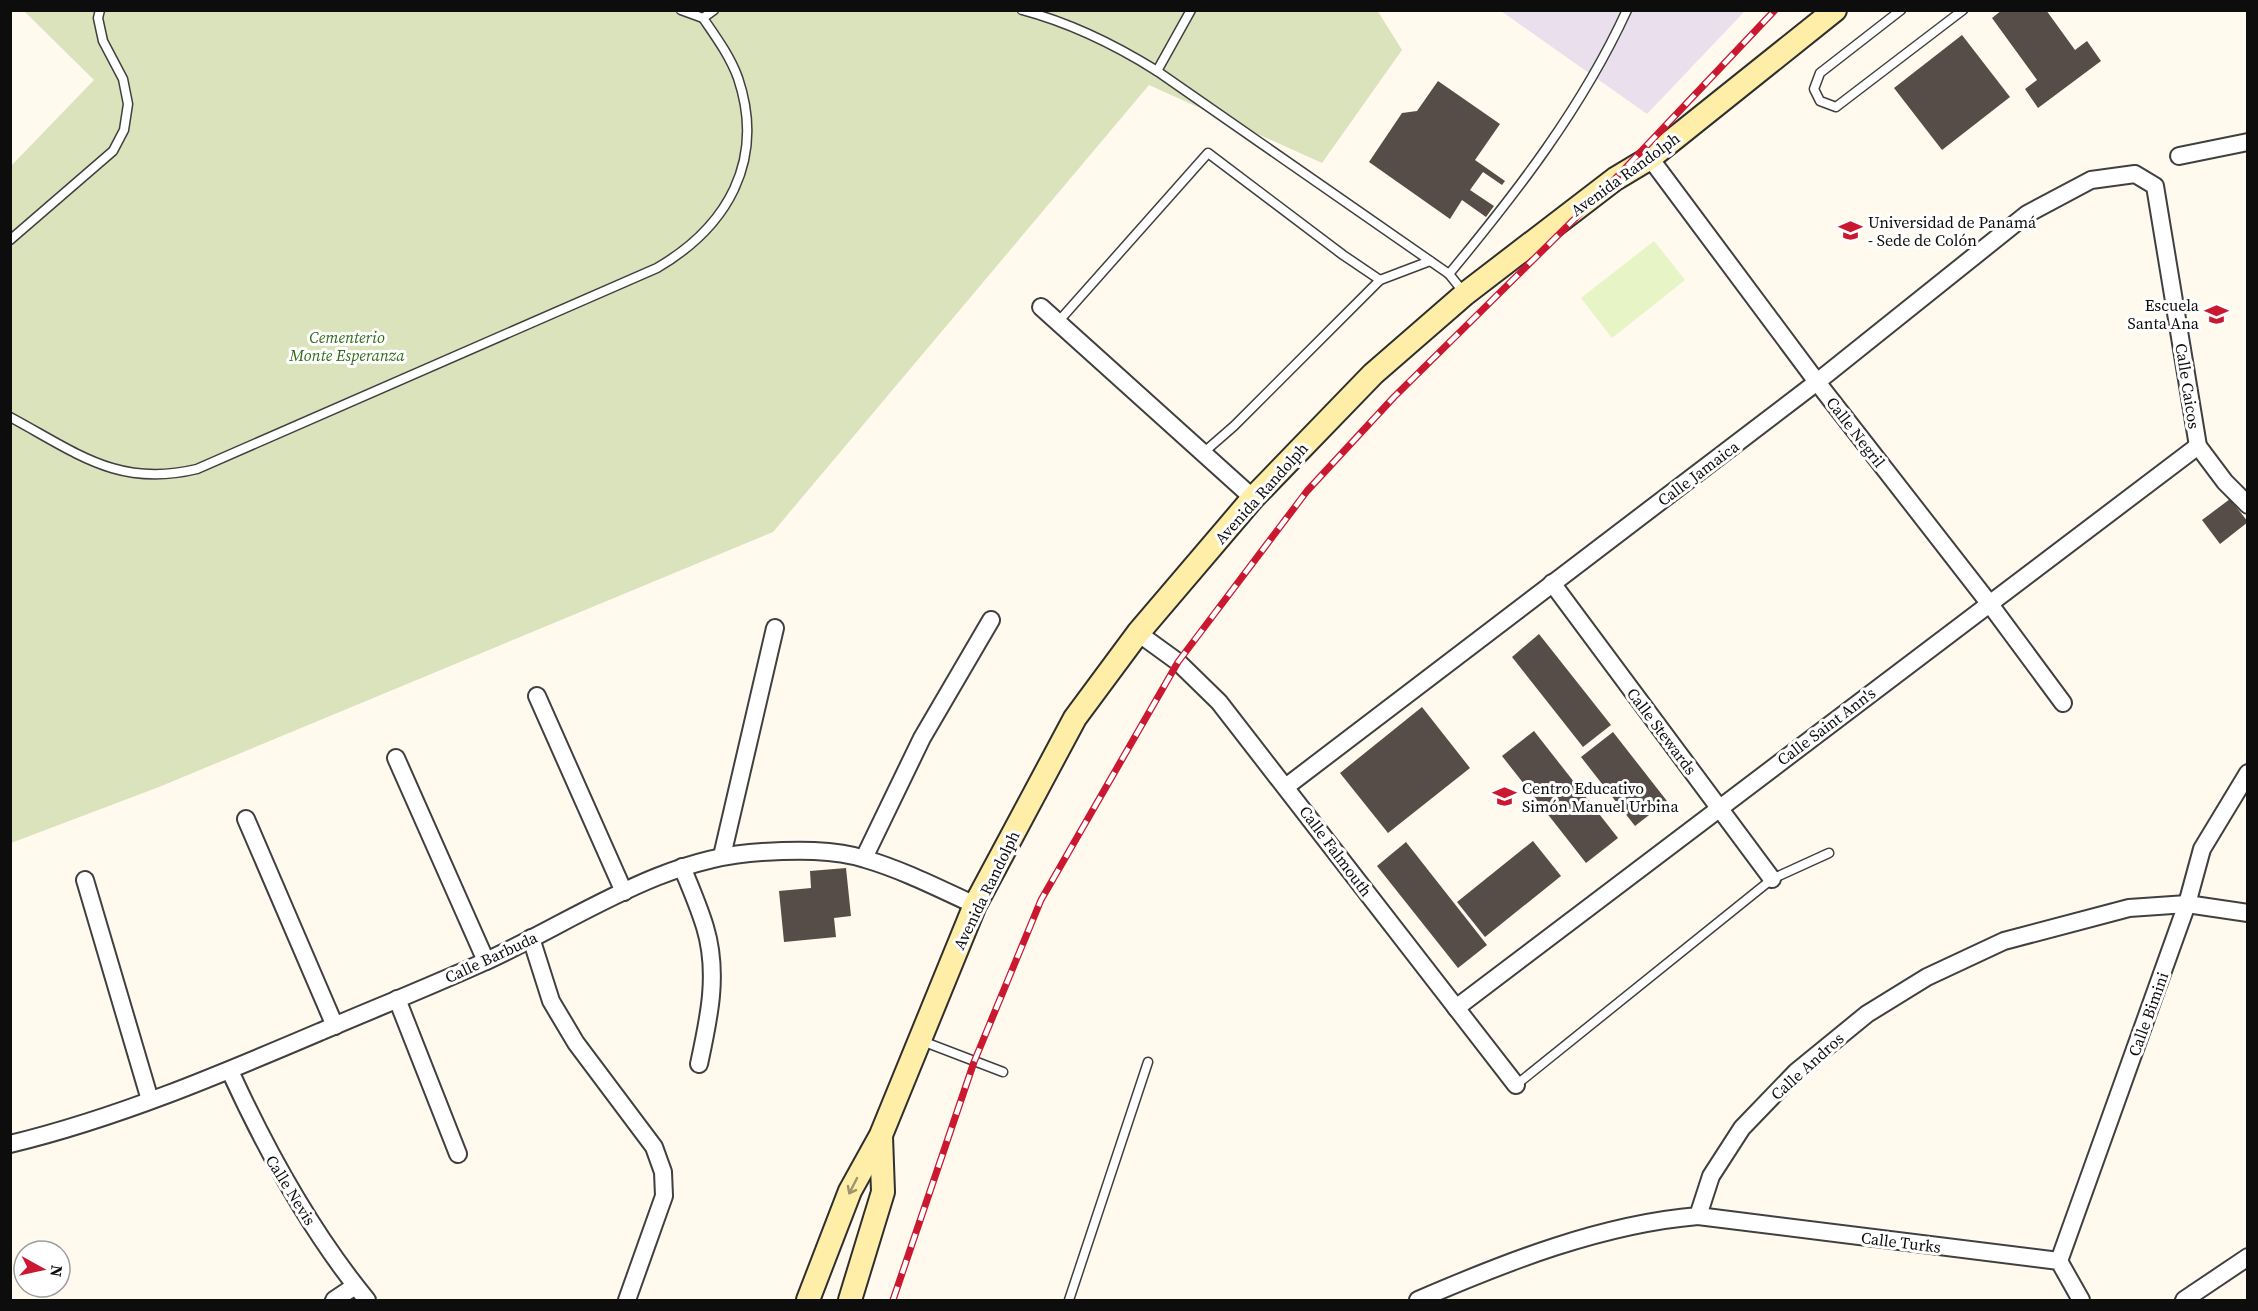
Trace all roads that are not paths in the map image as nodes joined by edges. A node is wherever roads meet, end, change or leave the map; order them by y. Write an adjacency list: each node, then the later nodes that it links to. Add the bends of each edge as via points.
1 (100, 10): 16 (lane, via 103,41 125,88 128,104 124,130 113,151)
2 (681, 10): 10 (lane)
3 (714, 10): 10 (lane)
4 (1022, 10): 11 (lane, via 1062,21)
5 (1191, 10): 11 (lane)
6 (1627, 10): 18 (lane, via 1585,92 1495,218)
7 (1835, 10): 14 (main road, Avenida Randolph)
8 (1901, 10): 9 (lane, via 1820,74 1814,88 1820,101 1836,107)
9 (1963, 10)
10 (703, 18): 24 (lane, via 738,78 745,111 746,145 740,175 728,204 707,232 657,268 197,469 170,476 140,476 110,469)
11 (1157, 71): 17 (lane)
12 (2247, 142): 13 (street)
13 (2179, 156)
14 (1650, 158): 20 (main road, Avenida Randolph, via 1615,179); 23 (street, Calle Negril)
15 (2116, 175): 23 (street, Calle Jamaica, via 2091,180 2027,214); 25 (street, Calle Caicos, via 2135,174 2155,186)
16 (10, 240)
17 (1430, 261): 18 (lane); 19 (lane)
18 (1449, 274): 20 (lane)
19 (1380, 280): 22 (lane, via 1208,153); 26 (lane)
20 (1465, 294): 27 (main road, Avenida Randolph, via 1373,374)
21 (1041, 307): 22 (street)
22 (1058, 322): 26 (street)
23 (1817, 382): 29 (street, Calle Jamaica); 30 (street, Calle Negril)
24 (10, 417)
25 (2198, 447): 28 (street, Calle Caicos); 30 (street, Calle Saint Ann's)
26 (1203, 453): 27 (street)
27 (1253, 498): 33 (main road, Avenida Randolph)
28 (2247, 505)
29 (1552, 583): 38 (street, Calle Jamaica); 39 (street, Calle Stewards)
30 (1989, 603): 35 (street, Calle Negril); 39 (street, Calle Saint Ann's)
31 (991, 620): 43 (street, via 922,738)
32 (776, 628): 42 (street)
33 (1138, 633): 38 (street, Calle Falmouth, via 1178,662 1219,702); 49 (main road, Avenida Randolph, via 1075,717)
34 (537, 696): 47 (street)
35 (2063, 703)
36 (396, 758): 52 (street)
37 (2247, 773): 48 (street, Calle Bimini, via 2202,849)
38 (1287, 786): 54 (street, Calle Falmouth)
39 (1719, 808): 45 (street, Calle Stewards); 54 (street, Calle Saint Ann's)
40 (246, 819): 55 (street)
41 (1829, 853): 45 (lane)
42 (722, 856): 43 (street, Calle Barbuda, via 815,852); 44 (street, Calle Barbuda)
43 (864, 858): 49 (street, Calle Barbuda)
44 (682, 867): 47 (street, Calle Barbuda); 58 (street, via 706,928 711,958 713,993)
45 (1772, 879): 61 (lane)
46 (85, 880): 62 (street)
47 (624, 892): 51 (street, Calle Barbuda)
48 (2187, 904): 50 (street, Calle Andros); 66 (street, Calle Andros, via 2129,908 2004,940 1927,977 1867,1014 1796,1072 1742,1128 1711,1176); 68 (street, Calle Bimini)
49 (975, 905): 56 (main road, Avenida Randolph)
50 (2247, 913)
51 (531, 939): 52 (street, Calle Barbuda); 72 (street, via 551,1001 576,1044 654,1147 663,1172 664,1196)
52 (486, 961): 53 (street, Calle Barbuda)
53 (397, 999): 55 (street, Calle Barbuda); 65 (street)
54 (1456, 1008): 61 (street, Calle Falmouth)
55 (335, 1026): 59 (street, Calle Barbuda)
56 (920, 1040): 60 (lane); 63 (main road, Avenida Randolph)
57 (1148, 1062): 75 (lane)
58 (699, 1064)
59 (230, 1071): 62 (street, Calle Barbuda); 69 (street, Calle Nevis, via 266,1148)
60 (1003, 1072)
61 (1516, 1085)
62 (150, 1100): 64 (street, Calle Barbuda, via 65,1130)
63 (881, 1135): 73 (main road, Avenida Randolph, one-way to 73, via 850,1191); 74 (main road, Avenida Randolph, via 883,1192)
64 (10, 1144)
65 (458, 1154)
66 (1698, 1216): 68 (street, Calle Turks); 76 (street, via 1575,1241)
67 (2247, 1257): 78 (street)
68 (2059, 1261): 77 (street)
69 (355, 1286): 70 (street); 71 (street, Calle Nevis)
70 (334, 1300)
71 (367, 1300)
72 (627, 1300)
73 (808, 1300)
74 (850, 1300)
75 (1069, 1300)
76 (1418, 1300)
77 (2081, 1300)
78 (2184, 1300)

